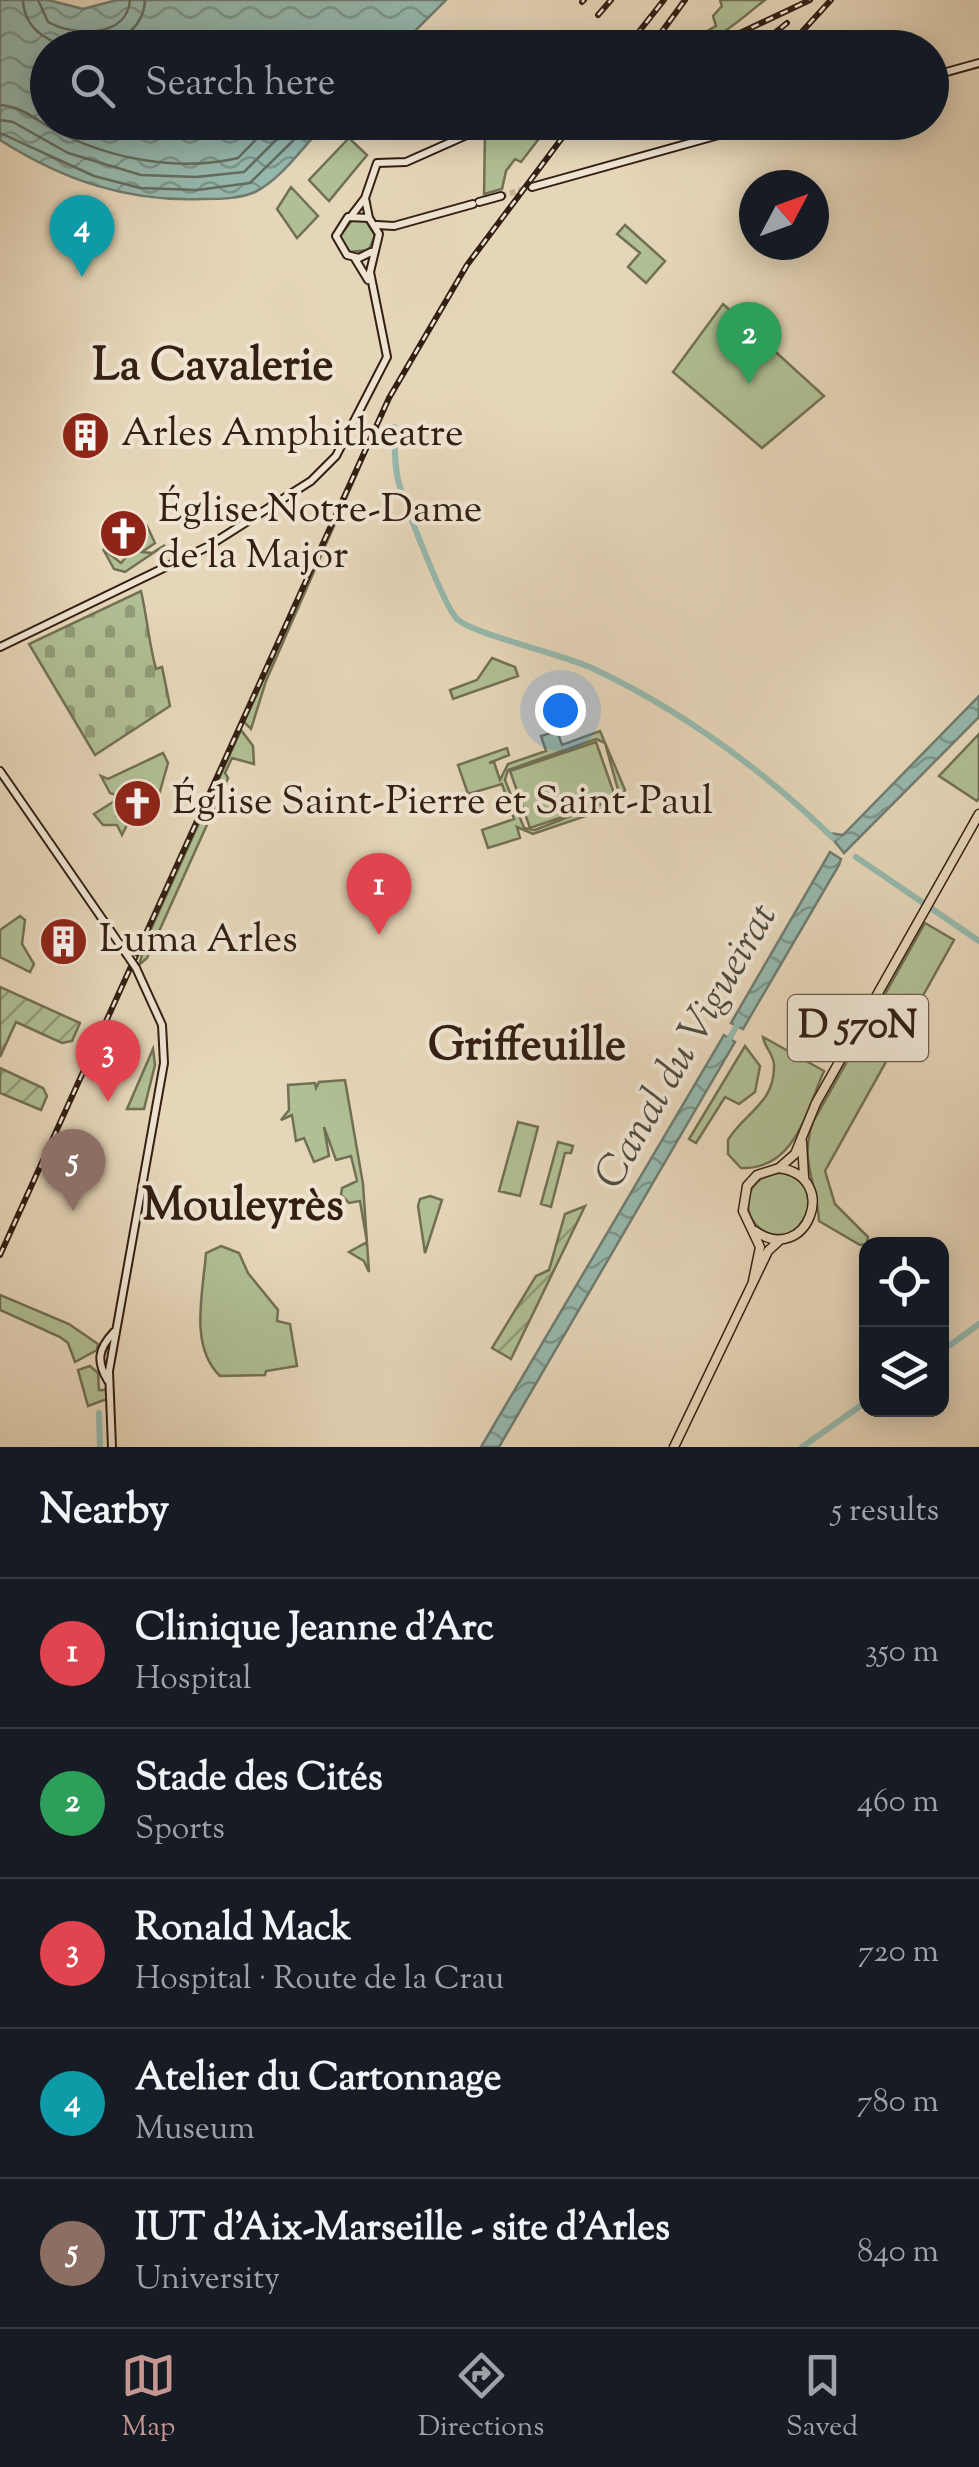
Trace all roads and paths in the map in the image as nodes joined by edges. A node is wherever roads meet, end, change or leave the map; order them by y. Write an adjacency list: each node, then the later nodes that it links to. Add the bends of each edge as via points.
1 (979, 63): 2 (main road)
2 (949, 71)
3 (456, 140): 7 (main road, via 406,162 377,164)
4 (700, 140): 5 (main road)
5 (532, 187)
6 (501, 196): 11 (main road)
7 (365, 198): 8 (main road); 9 (main road)
8 (352, 215): 9 (main road); 14 (main road, via 336,236 342,251)
9 (369, 218): 10 (main road)
10 (376, 225): 11 (main road); 12 (main road)
11 (394, 226): 12 (main road)
12 (378, 238): 13 (main road)
13 (372, 252): 14 (main road); 15 (main road)
14 (354, 257): 15 (main road)
15 (372, 290): 16 (main road, via 388,357 329,464 207,547)
16 (0, 647)
17 (0, 771): 25 (main road, bridge, via 136,968 162,1025 164,1063)
18 (979, 814): 19 (main road, D 570N)
19 (802, 1137): 20 (main road, D 570N); 21 (main road, D 570N)
20 (779, 1168): 21 (main road); 22 (main road, via 757,1175 745,1192 743,1211)
21 (805, 1179): 23 (main road, via 814,1195 812,1219 800,1234)
22 (754, 1231): 23 (main road); 24 (main road, via 760,1247)
23 (780, 1240): 24 (main road)
24 (753, 1282): 28 (main road)
25 (111, 1341): 26 (main road); 26 (main road, via 99,1360)
26 (105, 1371): 27 (main road)
27 (112, 1447)
28 (674, 1447)

